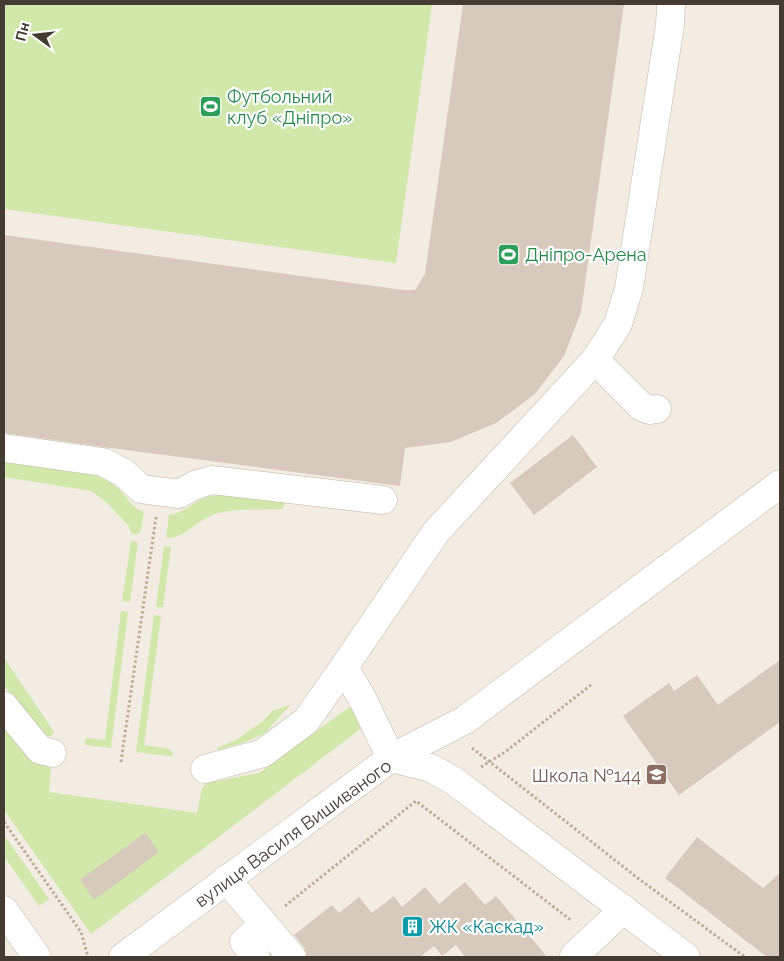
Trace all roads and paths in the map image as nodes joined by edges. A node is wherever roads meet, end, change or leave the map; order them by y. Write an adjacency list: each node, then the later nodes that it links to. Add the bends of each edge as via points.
1 (671, 4): 2 (street, via 629,288 618,324)
2 (595, 360): 3 (street, via 642,407); 8 (street, via 436,532)
3 (657, 409)
4 (4, 448): 6 (street, via 103,462 124,473 141,489 179,494 212,480)
5 (780, 484): 11 (street, via 465,720)
6 (383, 500)
7 (155, 524): 14 (path)
8 (344, 668): 13 (street); 16 (street, via 306,722 263,753)
9 (591, 685): 15 (path)
10 (4, 706): 12 (street, via 40,750)
11 (446, 729): 13 (street); 15 (path)
12 (52, 753)
13 (391, 758): 18 (street, вулиця Василя Вишиваного); 20 (street, вулиця Василя Вишиваного, via 431,768 454,781)
14 (121, 762)
15 (490, 762): 30 (path)
16 (206, 769)
17 (4, 822): 25 (path, via 81,932)
18 (226, 879): 22 (street); 26 (street, вулиця Василя Вишиваного)
19 (294, 898): 23 (path, via 416,801)
20 (624, 909): 23 (street); 29 (street, вулиця Василя Вишиваного)
21 (4, 910): 24 (street)
22 (264, 924): 27 (street, via 244,942); 28 (street)
23 (584, 947)
24 (37, 957)
25 (88, 957)
26 (122, 957)
27 (256, 957)
28 (292, 957)
29 (686, 957)
30 (745, 957)

